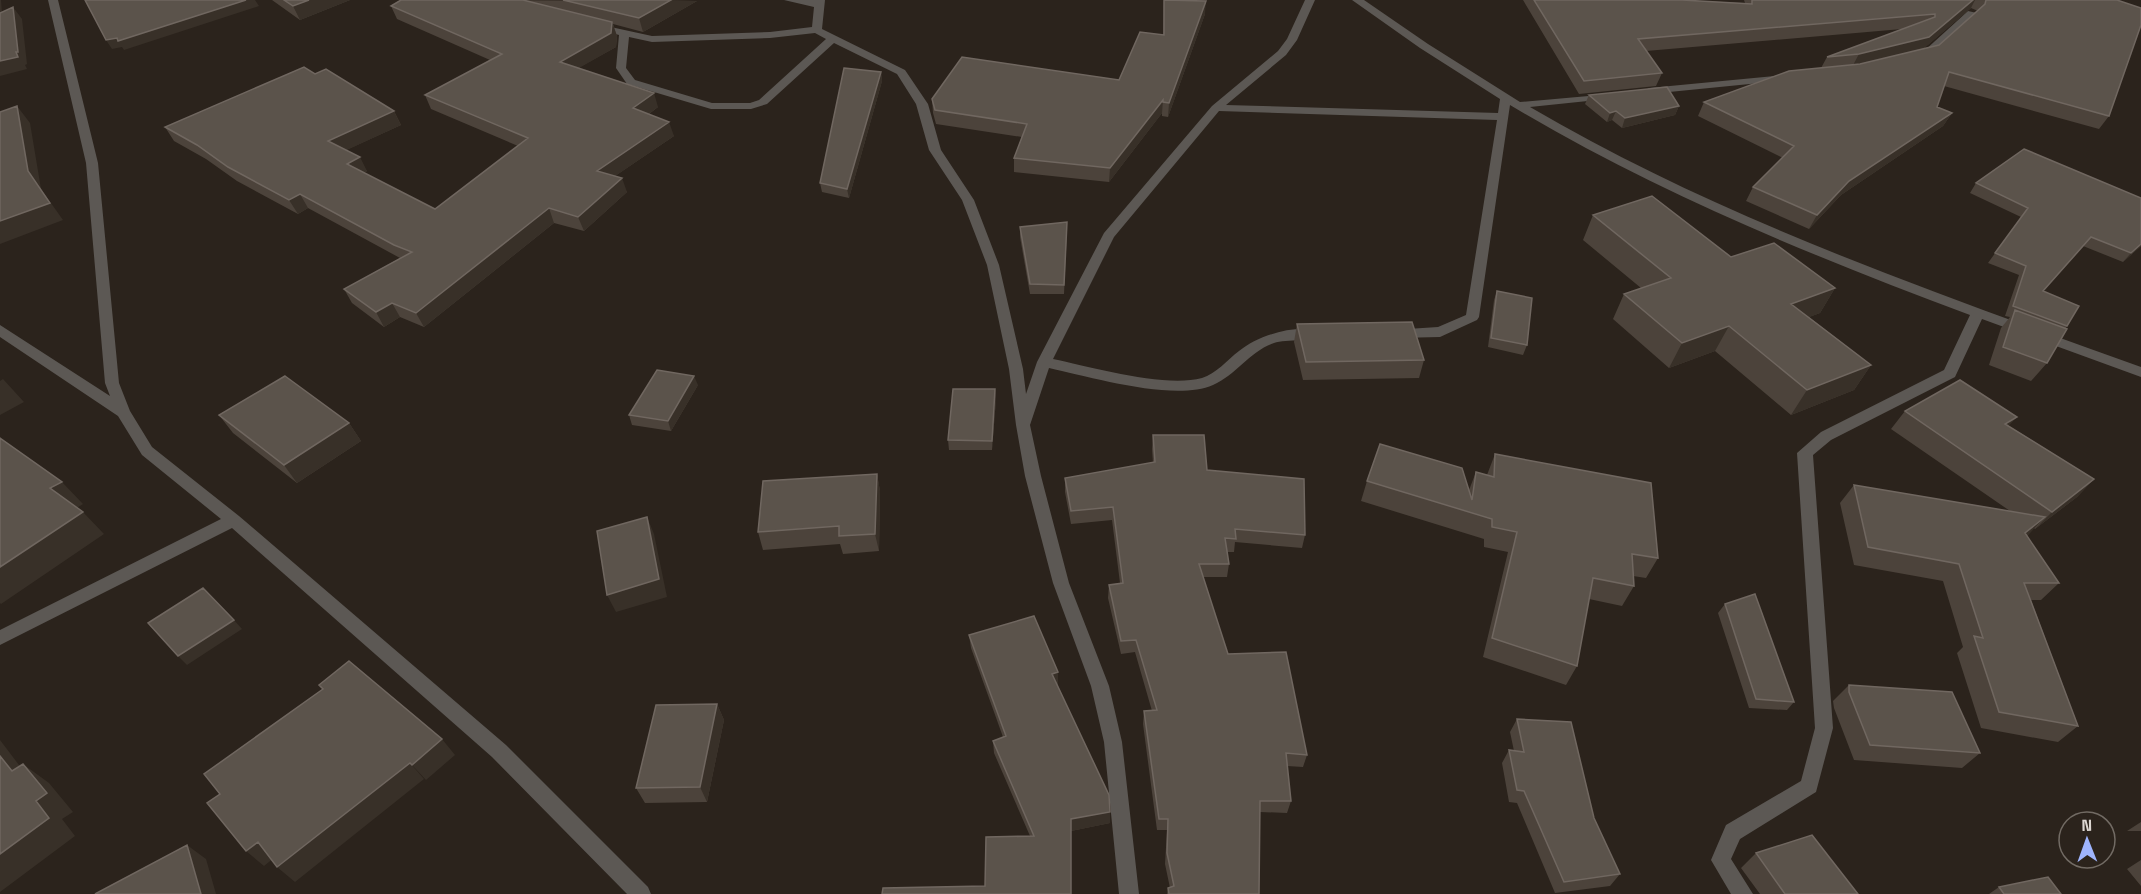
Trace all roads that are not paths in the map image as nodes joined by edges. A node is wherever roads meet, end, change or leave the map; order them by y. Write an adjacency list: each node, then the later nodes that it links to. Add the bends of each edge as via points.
1 (52, 0): 25 (street, via 92,162 112,383)
2 (789, 0): 5 (street)
3 (1310, 0): 17 (street, via 1282,53)
4 (1357, 0): 15 (street)
5 (820, 2): 8 (street)
6 (1972, 13): 11 (street, via 1927,54)
7 (590, 26): 9 (street)
8 (818, 30): 9 (street, via 652,39); 10 (street)
9 (624, 34): 10 (street, via 621,68 631,82 711,106 736,108 763,102)
10 (832, 39): 26 (street, via 902,72 922,104 934,150 968,200 993,265 1016,369)
11 (1906, 59)
12 (1792, 77): 13 (street)
13 (1638, 93)
14 (1614, 95): 16 (street)
15 (1506, 98): 16 (street); 18 (street)
16 (1519, 105): 19 (street, via 1636,169 1710,203)
17 (1216, 108): 18 (street); 23 (street, via 1108,236)
18 (1503, 117): 21 (street, via 1472,316 1440,332)
19 (1977, 314): 24 (street); 31 (street, via 1950,373 1826,436 1805,453 1824,728 1809,786 1733,832 1721,860)
20 (0, 330): 25 (street)
21 (1384, 333)
22 (1329, 334): 23 (street, via 1284,335 1254,347 1234,366 1206,382 1163,385)
23 (1044, 362): 26 (street)
24 (2141, 372)
25 (123, 412): 27 (street, via 147,451)
26 (1023, 425): 30 (street, via 1061,583 1100,686 1113,742)
27 (233, 520): 28 (street); 29 (street, via 499,751)
28 (0, 638)
29 (641, 894)
30 (1129, 894)
31 (1743, 894)

